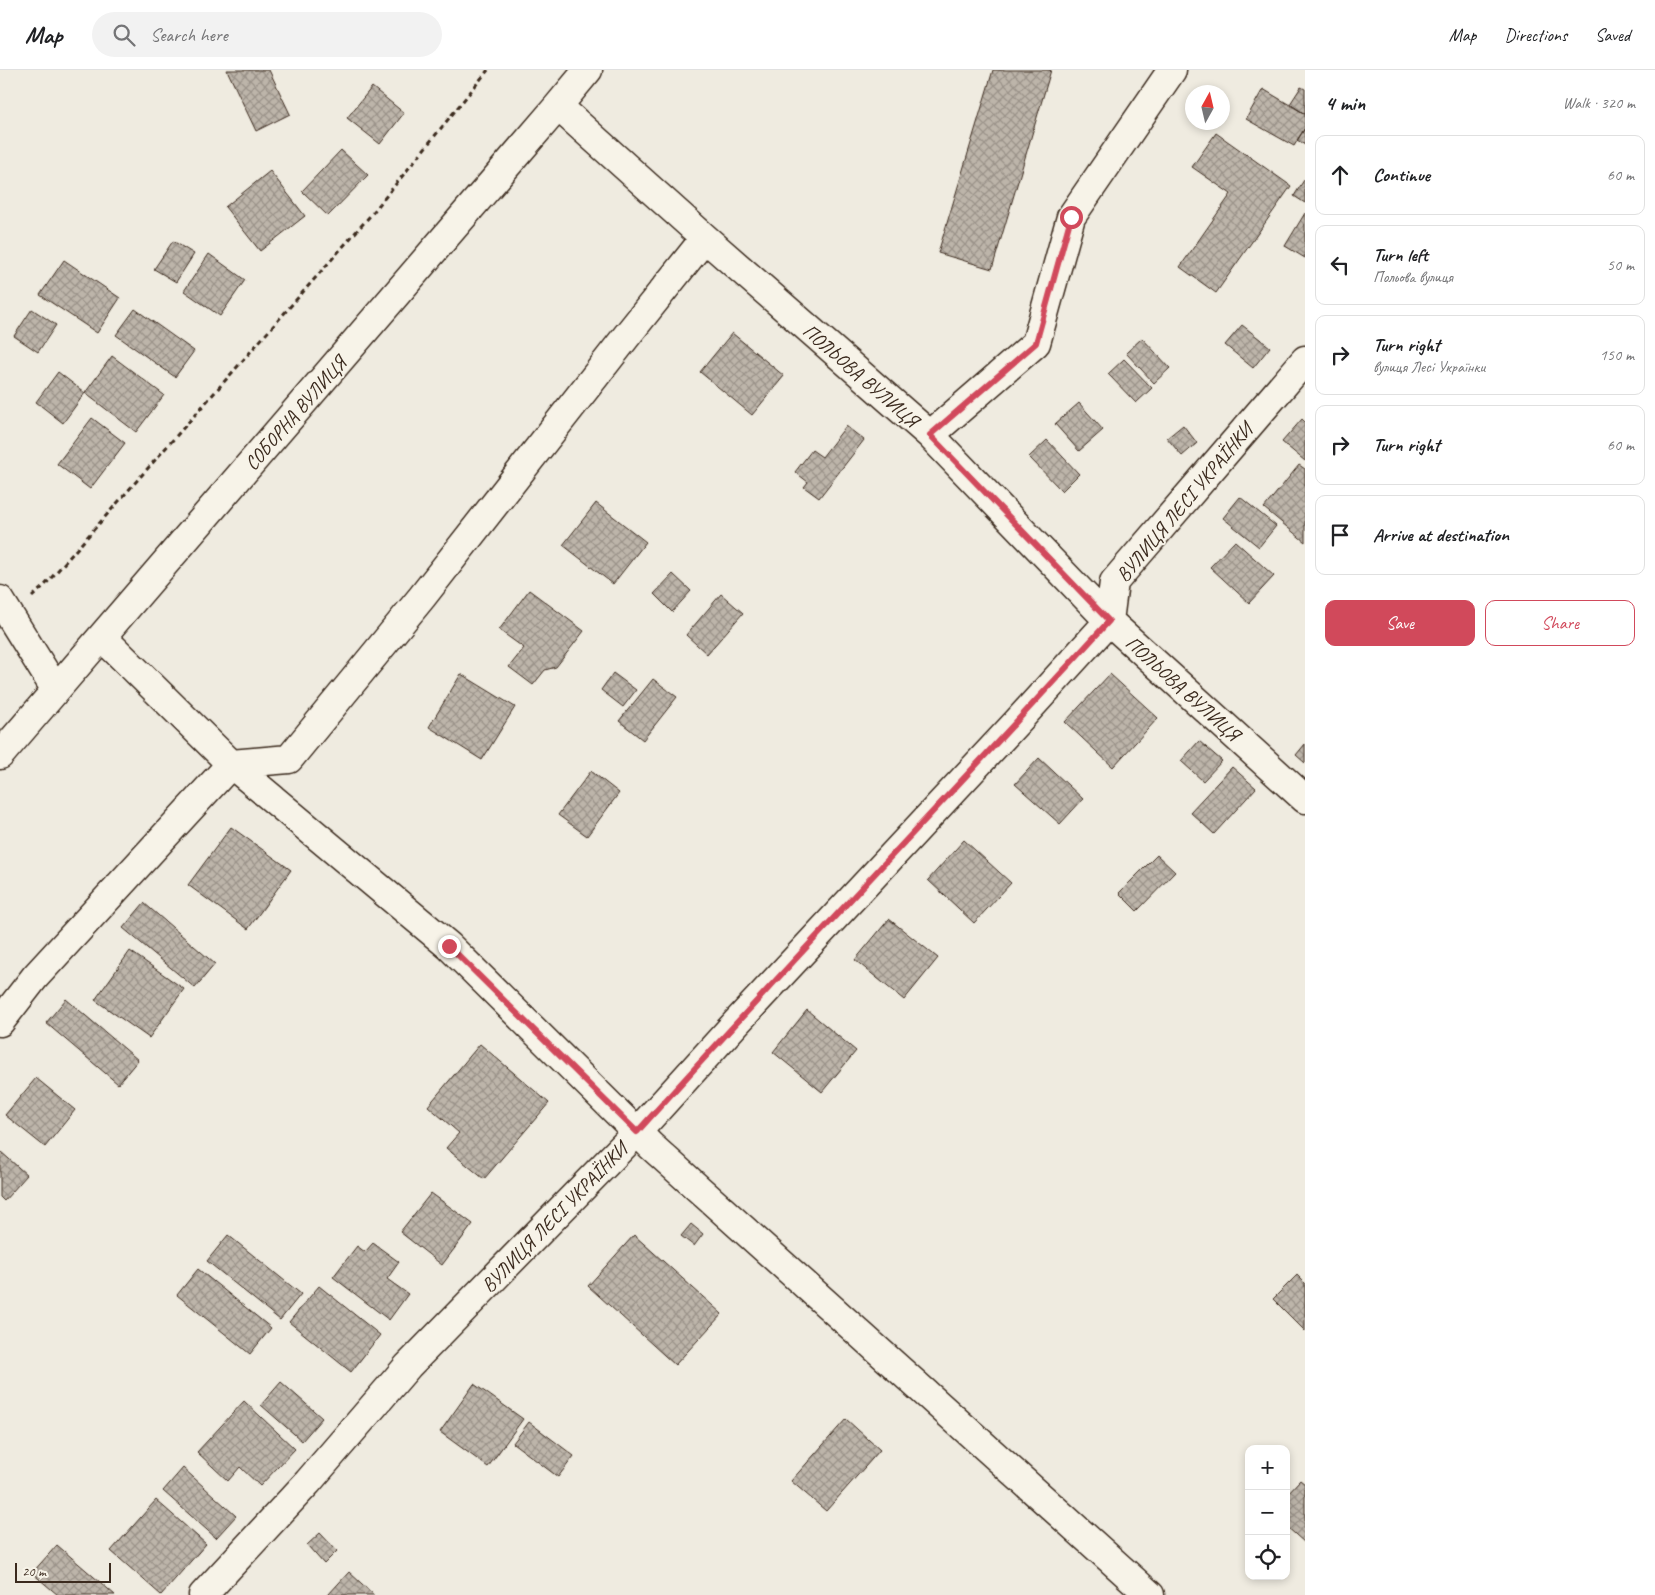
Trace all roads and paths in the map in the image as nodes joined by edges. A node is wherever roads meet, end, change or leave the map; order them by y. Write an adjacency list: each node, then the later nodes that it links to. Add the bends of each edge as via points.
1 (488, 70): 8 (path, via 370,216 45,585)
2 (588, 70): 4 (street, СОБОРНА ВУЛИЦЯ)
3 (1172, 70): 7 (street, via 1071,217 1036,343)
4 (558, 106): 5 (street, ПОЛЬОВА ВУЛИЦЯ); 10 (street, СОБОРНА ВУЛИЦЯ)
5 (705, 238): 7 (street, ПОЛЬОВА ВУЛИЦЯ); 13 (street, via 422,597 288,759)
6 (1305, 360): 9 (street, ВУЛИЦЯ ЛЕСІ УКРАЇНКИ, via 1114,582)
7 (930, 435): 9 (street, ПОЛЬОВА ВУЛИЦЯ)
8 (5, 608): 11 (street)
9 (1109, 621): 14 (street, ПОЛЬОВА ВУЛИЦЯ); 16 (street, ВУЛИЦЯ ЛЕСІ УКРАЇНКИ)
10 (102, 638): 11 (street, СОБОРНА ВУЛИЦЯ); 13 (street)
11 (56, 690): 12 (street, СОБОРНА ВУЛИЦЯ)
12 (0, 755)
13 (231, 764): 15 (street, via 35,977); 16 (street, via 449,946)
14 (1305, 799)
15 (0, 1022)
16 (637, 1132): 17 (street, ВУЛИЦЯ ЛЕСІ УКРАЇНКИ, via 408,1366 308,1482); 18 (street)
17 (203, 1595)
18 (1150, 1595)

